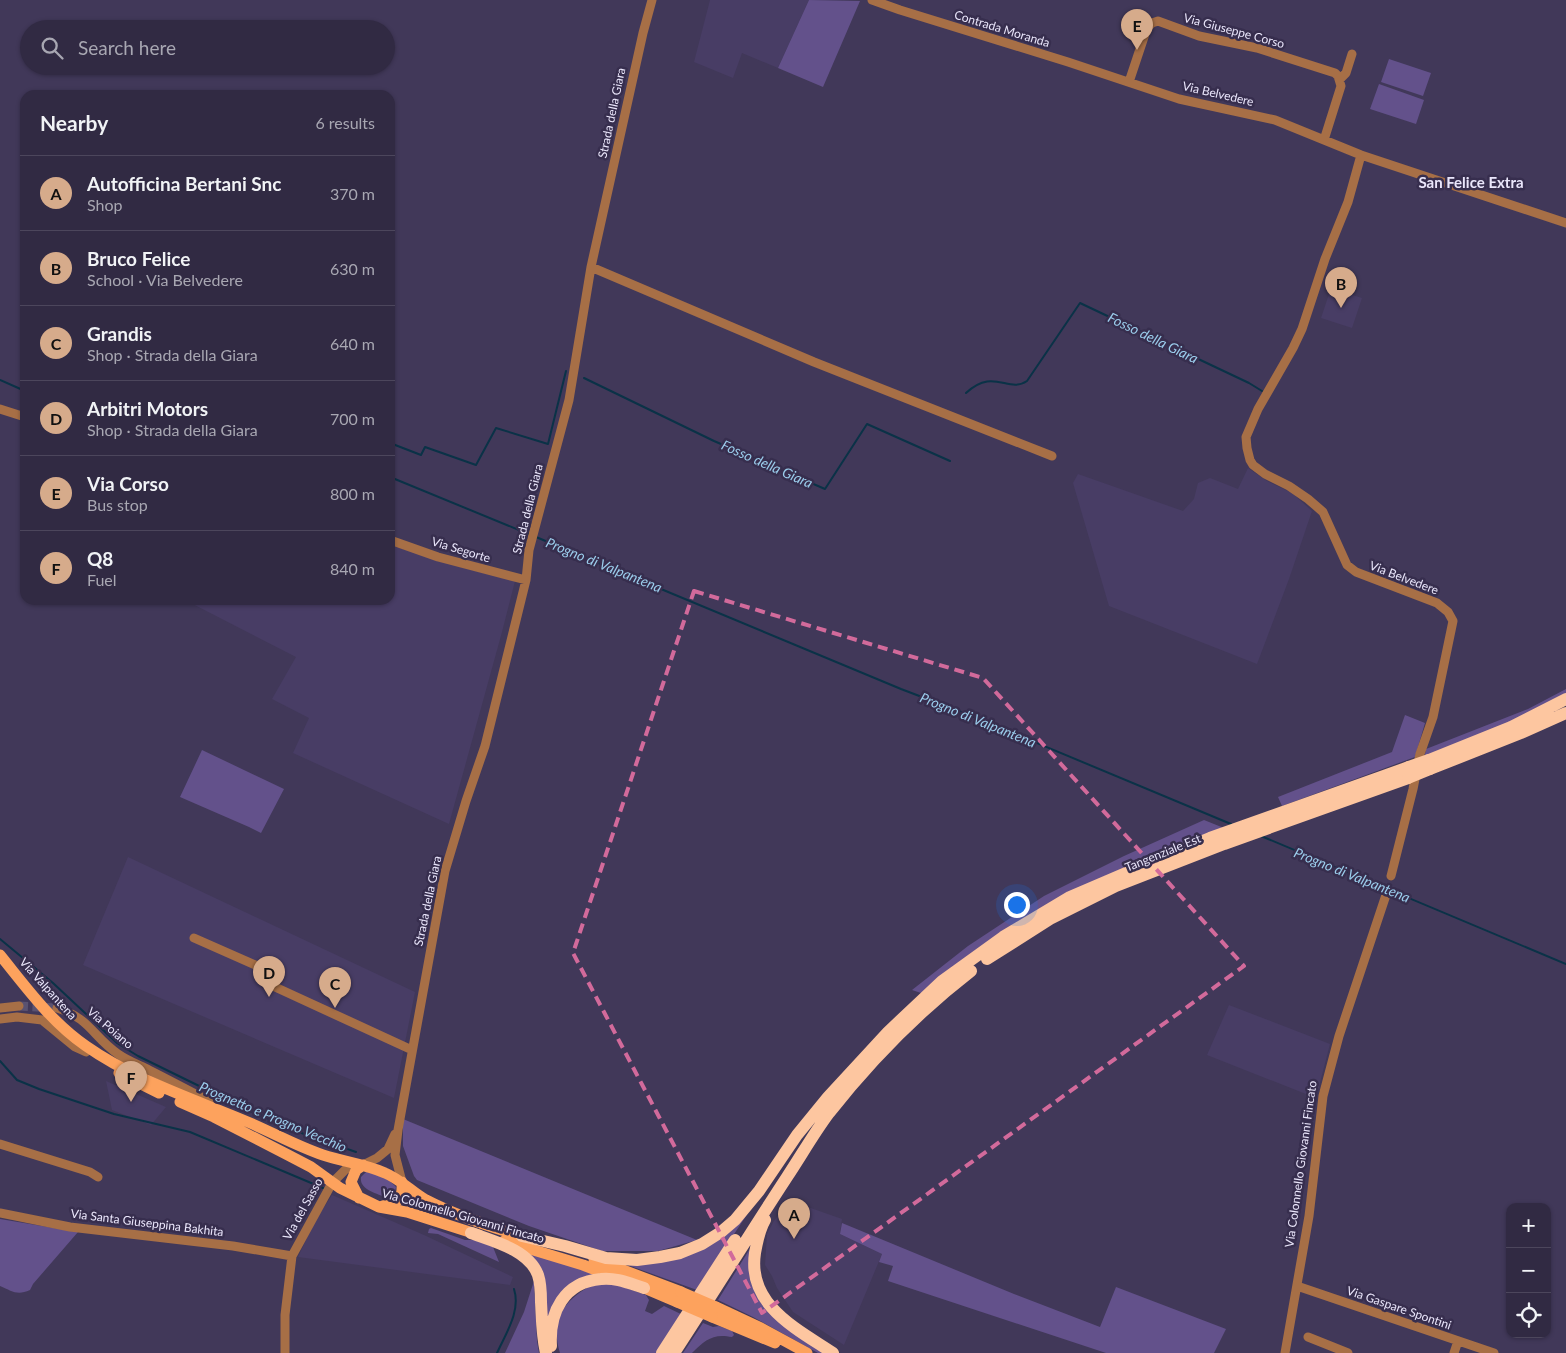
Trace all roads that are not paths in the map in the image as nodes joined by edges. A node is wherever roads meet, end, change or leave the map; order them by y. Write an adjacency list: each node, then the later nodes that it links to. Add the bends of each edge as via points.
1 (652, 0): 10 (street, Strada della Giara)
2 (872, 0): 4 (street, Contrada Moranda)
3 (1352, 54): 5 (street, via 1346,74)
4 (1068, 62): 6 (street, Via Belvedere)
5 (1340, 79): 6 (street, Via Giuseppe Corso, via 1335,74 1257,48 1199,36 1158,21 1148,28); 7 (street, via 1341,86)
6 (1129, 82): 7 (street, Via Belvedere, via 1179,99 1275,120)
7 (1324, 140): 8 (street, Via Belvedere)
8 (1361, 154): 9 (street, Via Belvedere); 20 (street, Via Belvedere, via 1348,202 1325,259 1308,316 1246,437 1253,465 1289,486 1323,512 1347,565 1356,572 1436,603 1448,612 1453,621 1433,717 1420,754)
9 (1566, 223)
10 (591, 268): 13 (street, via 814,362); 15 (street, Strada della Giara, via 569,400 529,550)
11 (0, 408): 12 (street)
12 (20, 414)
13 (1052, 456)
14 (395, 542): 15 (street, Via Segorte, via 438,557)
15 (526, 580): 29 (street, Strada della Giara, via 485,746 445,871)
16 (1566, 699): 18 (highway, Tangenziale Est)
17 (1566, 713): 18 (highway, Tangenziale Est, via 1521,733)
18 (1429, 764): 19 (highway, Tangenziale Est, bridge)
19 (1409, 772): 32 (highway, Tangenziale Est, via 1289,809 1210,838 1070,897 942,981 888,1032); 33 (highway, Tangenziale Est, via 1116,886 1050,919 983,961 949,988 899,1035)
20 (1391, 876)
21 (1386, 894): 47 (street, Via Colonnello Giovanni Fincato, via 1339,1036 1323,1096)
22 (194, 938): 29 (street, via 262,968 262,981)
23 (0, 955): 31 (main road, Via Valpantena, via 37,1001 66,1030)
24 (0, 964): 30 (main road, Via Colonnello Giovanni Fincato, via 41,1012)
25 (20, 1006): 26 (street)
26 (0, 1008)
27 (57, 1008): 34 (street, Via Poiano, via 84,1021 111,1049 128,1060)
28 (0, 1019): 30 (street, via 42,1020)
29 (412, 1050): 35 (street, Strada della Giara)
30 (86, 1052): 40 (main road, Via Colonnello Giovanni Fincato, via 138,1084 214,1117 311,1167)
31 (102, 1055): 34 (main road, Via Colonnello Giovanni Fincato, via 163,1086)
32 (828, 1097): 45 (highway, via 735,1220 702,1244 660,1258 637,1260 606,1258); 56 (highway)
33 (828, 1114): 57 (highway); 60 (highway, via 762,1226 754,1261 756,1277 770,1307 783,1320)
34 (252, 1124): 37 (main road, Via Colonnello Giovanni Fincato, via 323,1155)
35 (398, 1130): 37 (street, Strada della Giara, via 388,1149); 39 (street, Strada della Giara, via 395,1155)
36 (0, 1144): 38 (street)
37 (363, 1165): 39 (main road, Via Colonnello Giovanni Fincato); 40 (street, Via del Sasso, via 346,1169); 41 (main road, via 356,1170 351,1182)
38 (98, 1177)
39 (402, 1182): 42 (main road, via 398,1201); 45 (main road, Via Colonnello Giovanni Fincato, via 424,1199 452,1213)
40 (332, 1183): 41 (main road, Via Colonnello Giovanni Fincato); 46 (street, Via del Sasso)
41 (359, 1198): 42 (main road, Via Colonnello Giovanni Fincato)
42 (379, 1207): 44 (main road, Via Colonnello Giovanni Fincato, via 407,1212)
43 (0, 1213): 46 (street, Via Santa Giuseppina Bakhita, via 70,1227)
44 (471, 1232): 48 (main road, Via Colonnello Giovanni Fincato, via 583,1264); 54 (highway, via 506,1246 529,1260 538,1274)
45 (522, 1236): 49 (main road, Via Colonnello Giovanni Fincato, via 624,1270)
46 (292, 1256): 53 (street, Via del Sasso, via 285,1315)
47 (1296, 1286): 52 (street, Via Gaspare Spontini); 61 (street, Via Colonnello Giovanni Fincato)
48 (644, 1288): 49 (main road, Via Colonnello Giovanni Fincato); 55 (highway, via 603,1278 584,1282 572,1290 561,1301 552,1321)
49 (679, 1297): 50 (main road, Via Colonnello Giovanni Fincato, bridge)
50 (714, 1312): 58 (main road, Via Colonnello Giovanni Fincato); 59 (main road, Via Colonnello Giovanni Fincato, via 761,1328)
51 (1308, 1337): 62 (street)
52 (1458, 1341): 63 (street); 64 (street, Via Gaspare Spontini)
53 (285, 1353)
54 (546, 1353)
55 (553, 1353)
56 (662, 1353)
57 (674, 1353)
58 (796, 1353)
59 (807, 1353)
60 (833, 1353)
61 (1285, 1353)
62 (1348, 1353)
63 (1454, 1353)
64 (1494, 1353)

